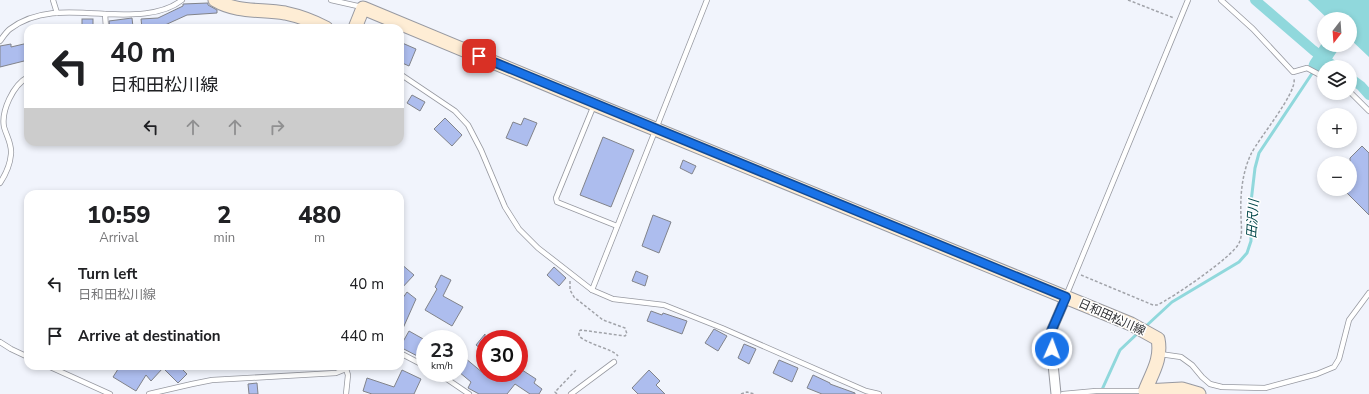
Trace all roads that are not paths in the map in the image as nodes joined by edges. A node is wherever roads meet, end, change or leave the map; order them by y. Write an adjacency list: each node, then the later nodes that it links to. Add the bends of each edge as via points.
1 (53, 0): 9 (lane)
2 (182, 0): 10 (lane, via 159,11 127,15)
3 (215, 0): 12 (main road, via 230,7 285,13)
4 (331, 0): 8 (lane)
5 (707, 0): 23 (lane)
6 (1188, 0): 28 (lane)
7 (1221, 0): 17 (lane, via 1253,29 1292,72 1307,68)
8 (363, 8): 13 (main road); 14 (main road, 日和田松川線)
9 (57, 13): 10 (lane); 16 (lane, via 29,18 10,29)
10 (105, 14): 11 (lane)
11 (106, 24)
12 (317, 24)
13 (357, 24)
14 (402, 24)
15 (404, 25): 21 (main road, 日和田松川線)
16 (0, 41)
17 (1317, 73)
18 (404, 77): 26 (lane, via 455,111 468,125 505,207 519,230)
19 (24, 79): 24 (lane, via 12,93 4,116 4,127 11,153 8,172)
20 (1357, 99): 22 (lane)
21 (594, 104): 23 (main road, 日和田松川線); 25 (lane, via 556,202)
22 (1369, 111)
23 (655, 129): 25 (lane); 28 (main road, 日和田松川線)
24 (0, 183)
25 (617, 226): 26 (lane)
26 (592, 290): 45 (lane, via 613,298 664,305)
27 (1369, 293): 30 (lane, via 1349,320 1339,360 1334,367 1317,374 1265,388 1222,387 1210,384 1192,365 1181,358)
28 (1066, 297): 30 (main road, 日和田松川線, via 1152,335 1158,339); 46 (street, via 1050,334)
29 (0, 342): 31 (lane)
30 (1159, 354): 39 (main road)
31 (24, 355)
32 (404, 355): 33 (lane)
33 (416, 361)
34 (614, 362): 44 (lane)
35 (57, 370): 40 (lane)
36 (341, 370): 41 (lane, via 336,373 212,380)
37 (347, 370): 42 (lane)
38 (451, 382): 43 (lane)
39 (1145, 392): 47 (lane, via 1096,391); 48 (main road, via 1182,389)
40 (110, 394)
41 (149, 394)
42 (346, 394)
43 (469, 394)
44 (572, 394)
45 (879, 394)
46 (1056, 394)
47 (1063, 394)
48 (1199, 394)

